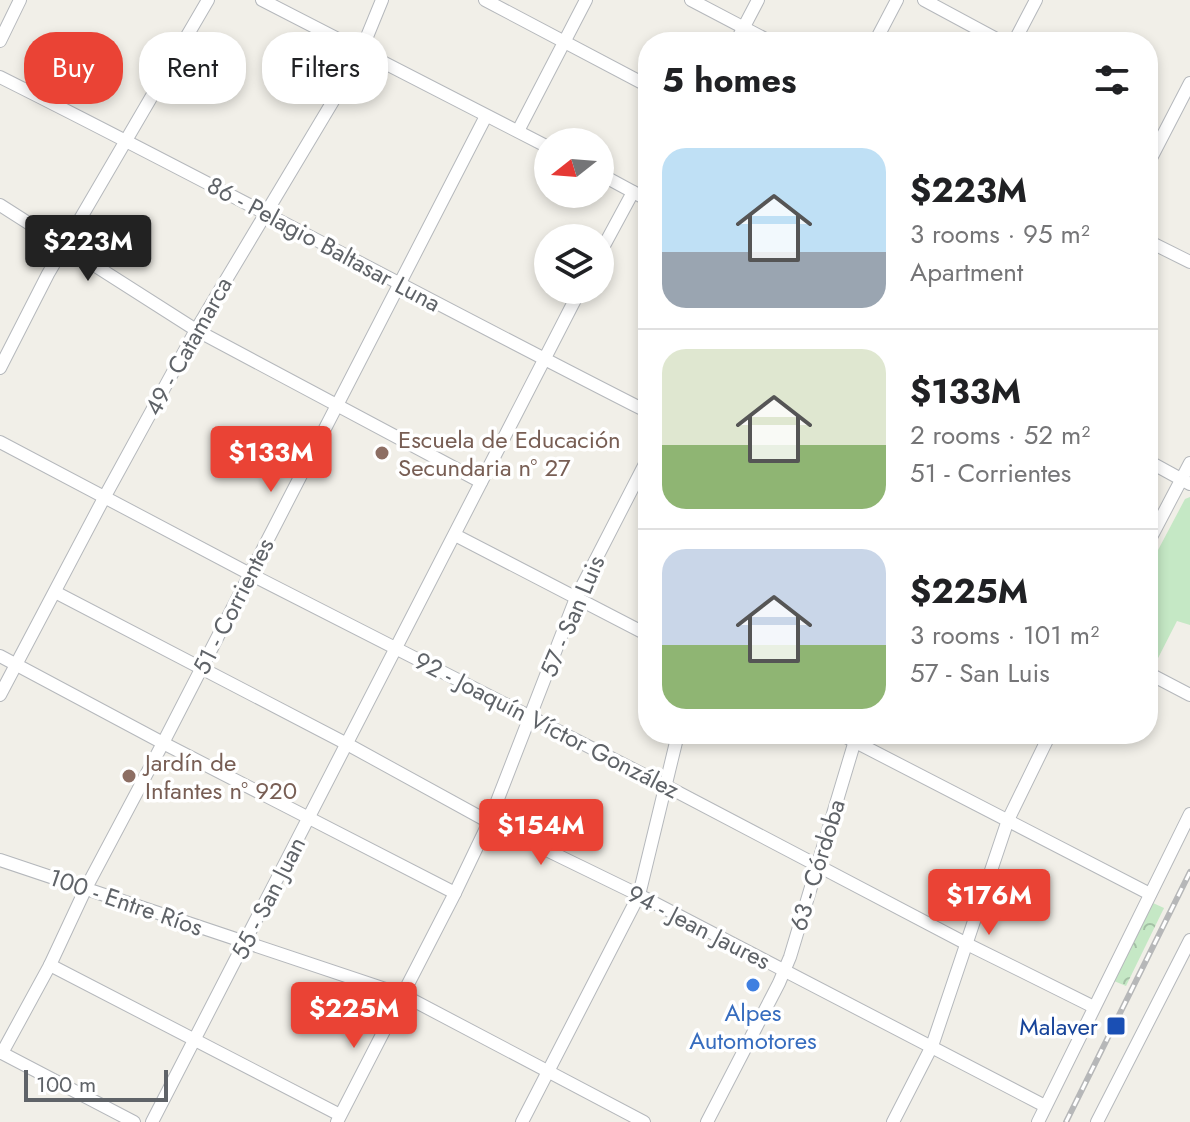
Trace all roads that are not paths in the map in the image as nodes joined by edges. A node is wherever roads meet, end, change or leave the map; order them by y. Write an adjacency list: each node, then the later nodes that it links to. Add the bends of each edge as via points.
1 (20, 0): 20 (street)
2 (208, 0): 29 (street)
3 (262, 0): 13 (street)
4 (382, 0): 14 (street, 49 - Catamarca)
5 (485, 0): 21 (street)
6 (586, 0): 21 (street)
7 (691, 0): 12 (street)
8 (758, 0): 12 (street)
9 (897, 0): 17 (street)
10 (924, 0): 18 (street)
11 (1036, 0): 19 (street)
12 (744, 28): 15 (street); 16 (street)
13 (325, 32)
14 (369, 32)
15 (742, 32)
16 (752, 32)
17 (880, 32)
18 (983, 32)
19 (1019, 32)
20 (0, 41)
21 (564, 42): 24 (street); 28 (street)
22 (388, 65): 27 (street)
23 (0, 77): 29 (street, 86 - Pelagio Baltasar Luna)
24 (638, 81)
25 (1190, 83): 31 (street)
26 (330, 104): 36 (street, 49 - Catamarca)
27 (486, 116): 28 (street); 41 (street, 51 - Corrientes)
28 (518, 131): 30 (street)
29 (127, 140): 36 (street, 86 - Pelagio Baltasar Luna); 38 (street)
30 (534, 140)
31 (1158, 145)
32 (614, 182): 33 (street)
33 (633, 192): 34 (street); 37 (street)
34 (638, 195)
35 (0, 205): 38 (street)
36 (264, 214): 41 (street, 86 - Pelagio Baltasar Luna); 43 (street, 49 - Catamarca)
37 (614, 227)
38 (64, 246): 43 (street); 45 (street)
39 (1158, 246): 40 (street)
40 (1190, 262)
41 (400, 283): 44 (street, 86 - Pelagio Baltasar Luna); 46 (street, 51 - Corrientes)
42 (572, 304): 44 (street, 55 - San Juan)
43 (196, 330): 46 (street); 54 (street, 49 - Catamarca)
44 (543, 359): 47 (street, 86 - Pelagio Baltasar Luna); 53 (street, 55 - San Juan)
45 (0, 368)
46 (337, 406): 53 (street); 57 (street, 51 - Corrientes)
47 (638, 407)
48 (0, 442): 54 (street, 92 - Joaquín Víctor González)
49 (1190, 463): 52 (street)
50 (1158, 466): 52 (street)
51 (638, 477): 59 (street, 57 - San Luis)
52 (1186, 481): 55 (street)
53 (481, 482): 56 (street, 55 - San Juan)
54 (104, 498): 57 (street, 92 - Joaquín Víctor González); 58 (street, 49 - Catamarca)
55 (1158, 527)
56 (455, 535): 59 (street); 61 (street, 55 - San Juan)
57 (250, 574): 61 (street, 92 - Joaquín Víctor González); 64 (street, 51 - Corrientes)
58 (55, 592): 63 (street, 49 - Catamarca); 64 (street, 94 - Jean Jaures)
59 (576, 598): 60 (street); 68 (street, 57 - San Luis)
60 (638, 630)
61 (396, 649): 68 (street, 92 - Joaquín Víctor González); 70 (street, 55 - San Juan)
62 (0, 656): 63 (street)
63 (16, 664): 66 (street, 49 - Catamarca); 69 (street)
64 (202, 667): 69 (street, 51 - Corrientes); 70 (street, 94 - Jean Jaures)
65 (1158, 678): 67 (street)
66 (0, 695)
67 (1190, 695)
68 (530, 717): 75 (street, 92 - Joaquín Víctor González); 79 (street, 57 - San Luis)
69 (163, 743): 77 (street); 82 (street, 51 - Corrientes)
70 (347, 744): 77 (street, 55 - San Juan); 79 (street, 94 - Jean Jaures)
71 (676, 744): 75 (street)
72 (854, 744): 81 (street, 63 - Córdoba)
73 (867, 744): 78 (street)
74 (1045, 744): 78 (street)
75 (666, 786): 81 (street, 92 - Joaquín Víctor González); 85 (street)
76 (1190, 814): 84 (street)
77 (310, 818): 83 (street); 87 (street, 55 - San Juan)
78 (1008, 820): 84 (street); 88 (street)
79 (489, 822): 83 (street, 57 - San Luis); 85 (street, 94 - Jean Jaures)
80 (0, 860): 82 (street, 100 - Entre Ríos)
81 (817, 866): 88 (street, 92 - Joaquín Víctor González); 90 (street, 63 - Córdoba)
82 (86, 888): 87 (street, 100 - Entre Ríos); 89 (street, 51 - Corrientes)
83 (455, 893): 91 (street, 57 - San Luis)
84 (1150, 894): 92 (street)
85 (639, 895): 90 (street, 94 - Jean Jaures); 96 (street)
86 (1190, 940): 106 (street)
87 (245, 943): 91 (street, 100 - Entre Ríos); 93 (street, 55 - San Juan)
88 (967, 944): 92 (street, 92 - Joaquín Víctor González); 94 (street)
89 (50, 965): 93 (street); 95 (street, 51 - Corrientes)
90 (784, 970): 94 (street, 94 - Jean Jaures); 103 (street, 63 - Córdoba)
91 (403, 995): 96 (street, 100 - Entre Ríos); 98 (street, 57 - San Luis)
92 (1094, 1007): 97 (street)
93 (195, 1039): 98 (street); 100 (street, 55 - San Juan)
94 (932, 1046): 97 (street, 94 - Jean Jaures); 104 (street)
95 (1, 1053): 99 (street)
96 (548, 1072): 101 (street); 102 (street, 100 - Entre Ríos)
97 (1045, 1106): 105 (street)
98 (338, 1118)
99 (134, 1122)
100 (152, 1122)
101 (522, 1122)
102 (644, 1122)
103 (707, 1122)
104 (893, 1122)
105 (1038, 1122)
106 (1097, 1122)

